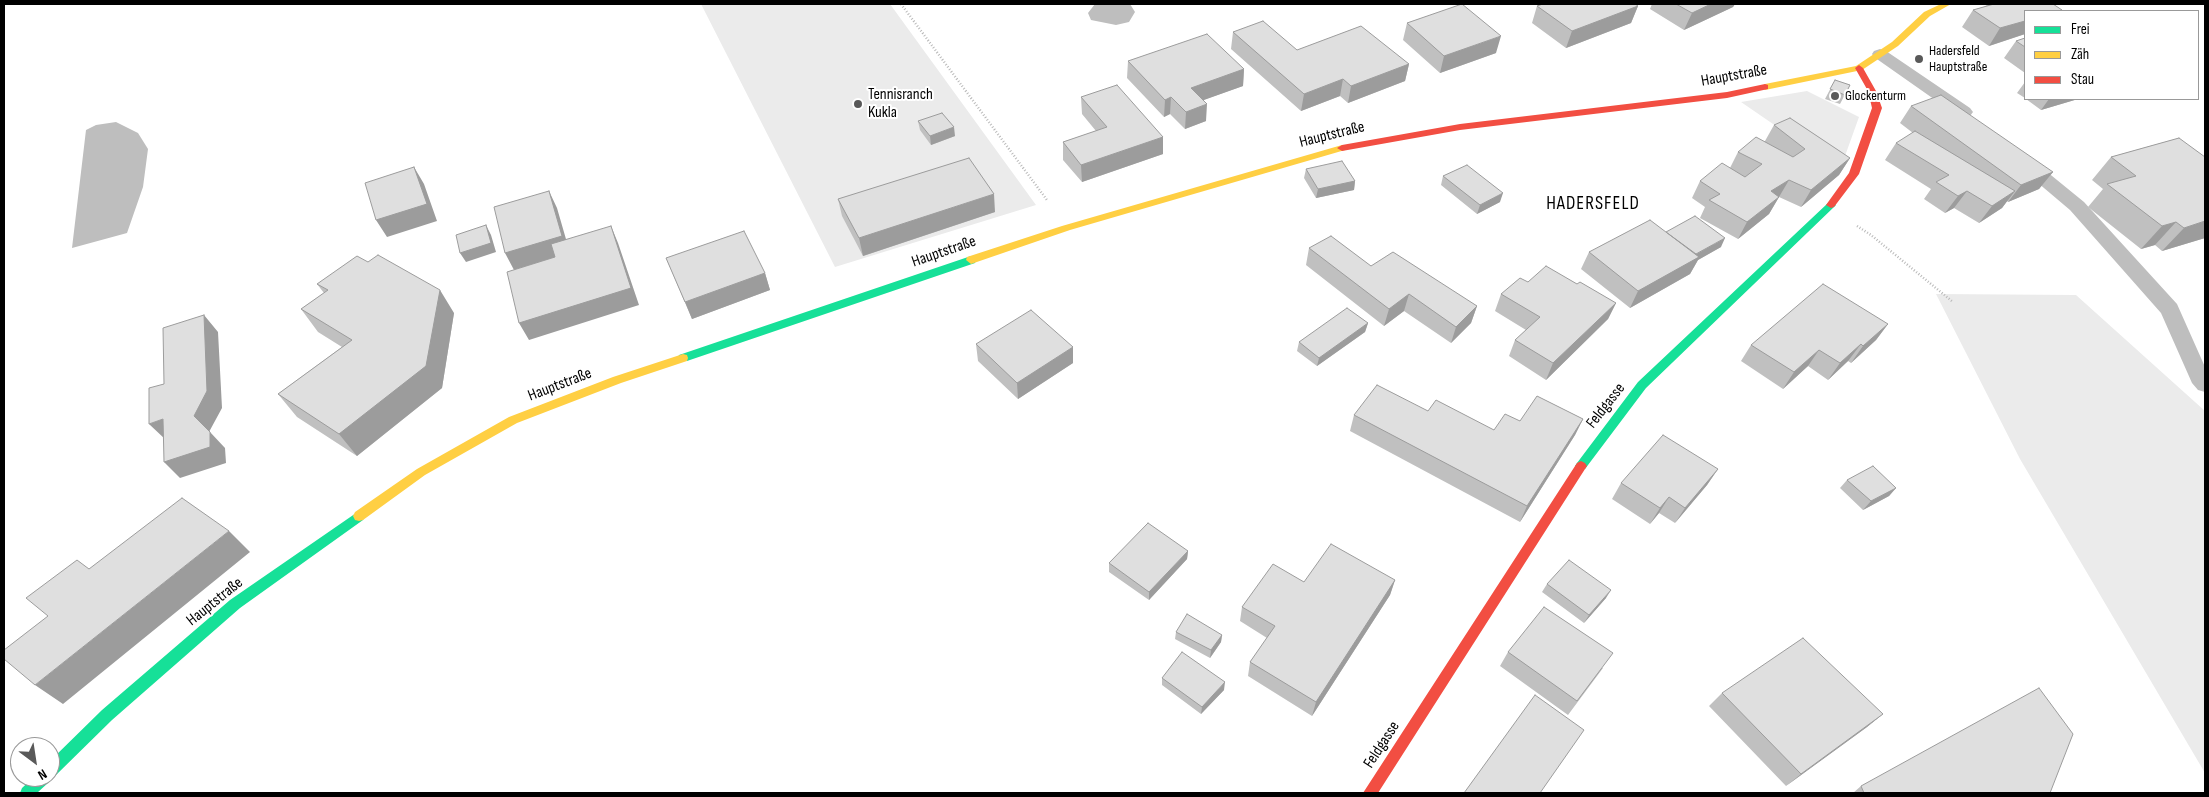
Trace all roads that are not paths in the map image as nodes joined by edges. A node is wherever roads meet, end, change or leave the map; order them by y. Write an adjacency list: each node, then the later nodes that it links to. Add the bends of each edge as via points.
1 (1947, 4): 2 (street, Hauptstraße, via 1927,14)
2 (1880, 54): 3 (street, Hauptstraße); 4 (lane)
3 (1859, 68): 7 (street, Hauptstraße, via 1727,95 1460,127 1358,144 1066,228 617,380 513,420 421,472 235,604 107,715); 8 (street, Feldgasse, via 1877,108 1854,174 1829,208 1642,385 1584,461)
4 (1978, 124)
5 (2009, 149): 6 (lane, via 2077,206 2170,309)
6 (2205, 384)
7 (60, 761)
8 (1370, 793)

